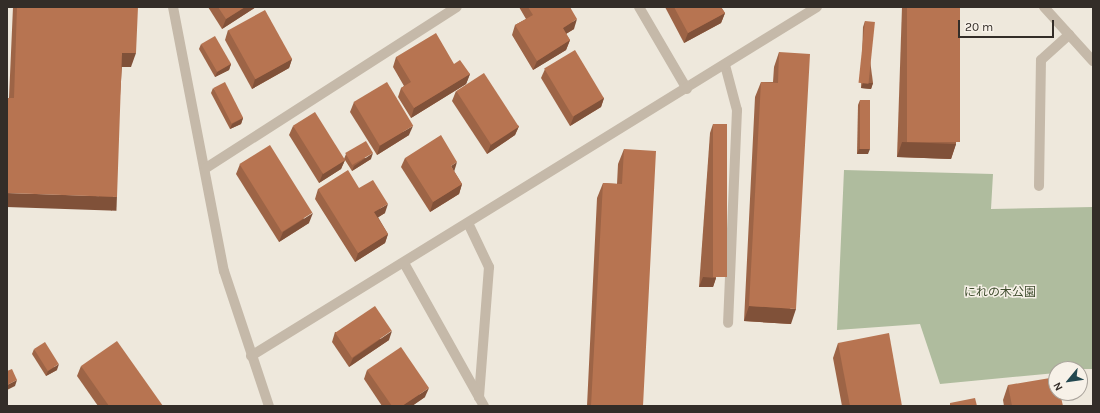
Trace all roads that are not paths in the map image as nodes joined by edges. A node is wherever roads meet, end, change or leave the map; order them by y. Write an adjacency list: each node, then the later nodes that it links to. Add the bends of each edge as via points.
1 (173, 7): 10 (street)
2 (457, 7): 10 (street)
3 (639, 7): 9 (street)
4 (817, 7): 8 (street)
5 (1044, 7): 6 (street)
6 (1069, 35): 7 (street); 11 (street, via 1041,60)
7 (1093, 61)
8 (725, 65): 9 (street); 14 (street, via 737,110)
9 (687, 89): 12 (street)
10 (206, 168): 15 (street, via 224,271)
11 (1039, 186)
12 (468, 223): 13 (street); 16 (street, via 489,267)
13 (404, 263): 15 (street); 16 (street)
14 (728, 323)
15 (251, 356): 17 (street)
16 (481, 402)
17 (270, 406)

